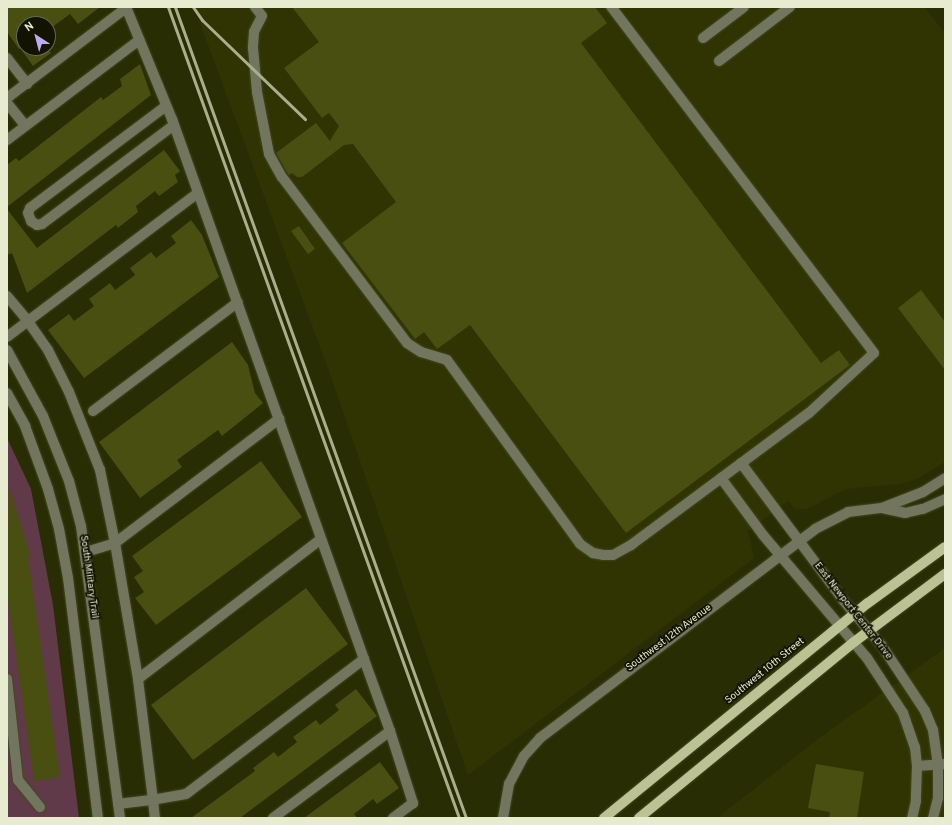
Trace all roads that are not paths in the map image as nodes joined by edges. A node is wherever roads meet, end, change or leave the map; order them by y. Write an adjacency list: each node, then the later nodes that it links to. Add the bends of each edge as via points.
1 (255, 7): 27 (street, via 262,16 254,32 257,92 269,154 282,176 407,343 421,352 447,360 580,544 593,553 613,555 631,545)
2 (612, 7): 26 (street, via 874,353 830,396)
3 (744, 7): 6 (street)
4 (790, 7): 9 (street)
5 (126, 8): 7 (street); 10 (street)
6 (703, 38)
7 (139, 40): 13 (street); 14 (street)
8 (7, 58): 10 (street)
9 (719, 61)
10 (27, 84): 11 (street)
11 (7, 98)
12 (7, 103): 14 (street)
13 (166, 106): 15 (street); 15 (street, via 30,208 28,213 31,221 37,225 42,224)
14 (25, 125): 16 (street)
15 (174, 125): 17 (street)
16 (7, 140)
17 (198, 192): 19 (street); 20 (street)
18 (7, 296): 20 (street)
19 (238, 302): 24 (street); 25 (street)
20 (28, 322): 21 (street); 33 (street, via 48,350 88,435 100,470)
21 (7, 337)
22 (7, 350): 35 (street, South Military Trail, via 43,416 69,481)
23 (7, 393): 51 (street, South Military Trail, via 25,426 48,489 59,529 68,578)
24 (93, 411)
25 (279, 419): 31 (street); 33 (street)
26 (741, 463): 27 (street); 32 (street, East Newport Center Drive)
27 (721, 478): 36 (street, East Newport Center Drive)
28 (945, 478): 30 (street, Southwest 12th Avenue, via 924,492)
29 (945, 498): 30 (street, Southwest 12th Avenue, via 906,514)
30 (882, 508): 32 (street, Southwest 12th Avenue, via 848,512 828,521)
31 (321, 539): 42 (street); 44 (street)
32 (800, 541): 36 (street, Southwest 12th Avenue); 38 (street, East Newport Center Drive)
33 (115, 543): 35 (street); 44 (street)
34 (945, 547): 38 (main road, Southwest 10th Street)
35 (86, 552): 49 (street, South Military Trail)
36 (780, 555): 39 (street, East Newport Center Drive); 56 (street, Southwest 12th Avenue, via 540,738 524,756 509,784)
37 (945, 574): 40 (main road)
38 (855, 614): 39 (main road, Southwest 10th Street); 40 (street, East Newport Center Drive)
39 (841, 625): 41 (street, East Newport Center Drive); 57 (main road, Southwest 10th Street)
40 (869, 630): 41 (main road); 46 (street, East Newport Center Drive, via 924,711 933,730)
41 (854, 642): 47 (street, East Newport Center Drive, via 904,713 915,747); 58 (main road)
42 (364, 659): 45 (street); 48 (street, via 186,794)
43 (7, 679): 50 (street, via 18,780)
44 (138, 679): 48 (street)
45 (390, 731): 54 (street); 55 (street, via 413,803)
46 (942, 764): 47 (street); 60 (street, East Newport Center Drive, via 938,798)
47 (917, 766): 59 (street, East Newport Center Drive, via 916,802)
48 (153, 800): 49 (street); 53 (street)
49 (118, 804): 52 (street, South Military Trail)
50 (40, 807)
51 (98, 818)
52 (120, 818)
53 (155, 818)
54 (273, 818)
55 (393, 818)
56 (503, 818)
57 (604, 818)
58 (639, 818)
59 (912, 818)
60 (932, 818)

